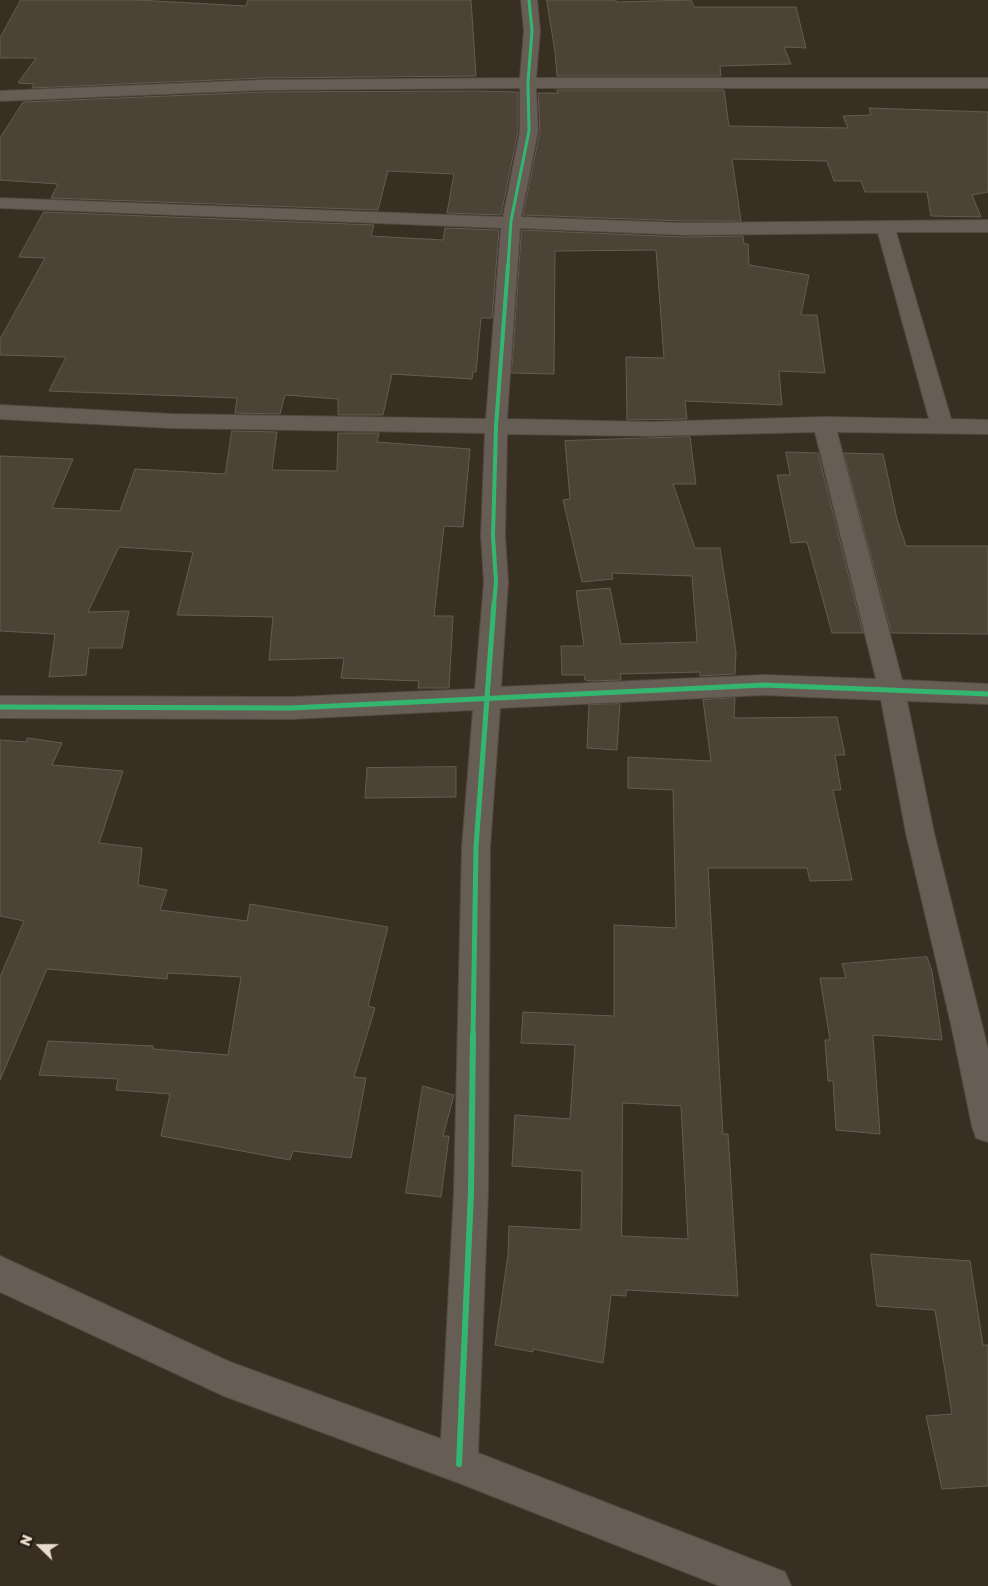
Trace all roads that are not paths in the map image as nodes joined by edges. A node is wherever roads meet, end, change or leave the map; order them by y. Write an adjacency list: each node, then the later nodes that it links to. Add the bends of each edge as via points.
1 (528, 0): 2 (street, via 532,31)
2 (528, 82): 3 (street); 4 (street, via 262,86); 6 (street, via 529,131)
3 (988, 83)
4 (0, 96)
5 (0, 203): 6 (street)
6 (511, 221): 7 (street, via 683,229); 12 (street)
7 (885, 226): 8 (street); 11 (street)
8 (988, 226)
9 (0, 412): 12 (street, via 171,421)
10 (824, 424): 11 (street); 12 (street, via 650,429); 14 (street)
11 (942, 425): 13 (street)
12 (496, 426): 16 (street, via 493,536 496,582)
13 (988, 427)
14 (892, 690): 15 (street); 16 (street, via 764,685); 18 (street, via 920,833 967,1024)
15 (988, 694)
16 (489, 698): 17 (street, via 291,708); 20 (street, via 476,847 470,1192)
17 (0, 707)
18 (988, 1126)
19 (0, 1274): 20 (street, via 224,1378)
20 (459, 1464): 21 (street)
21 (771, 1586)

